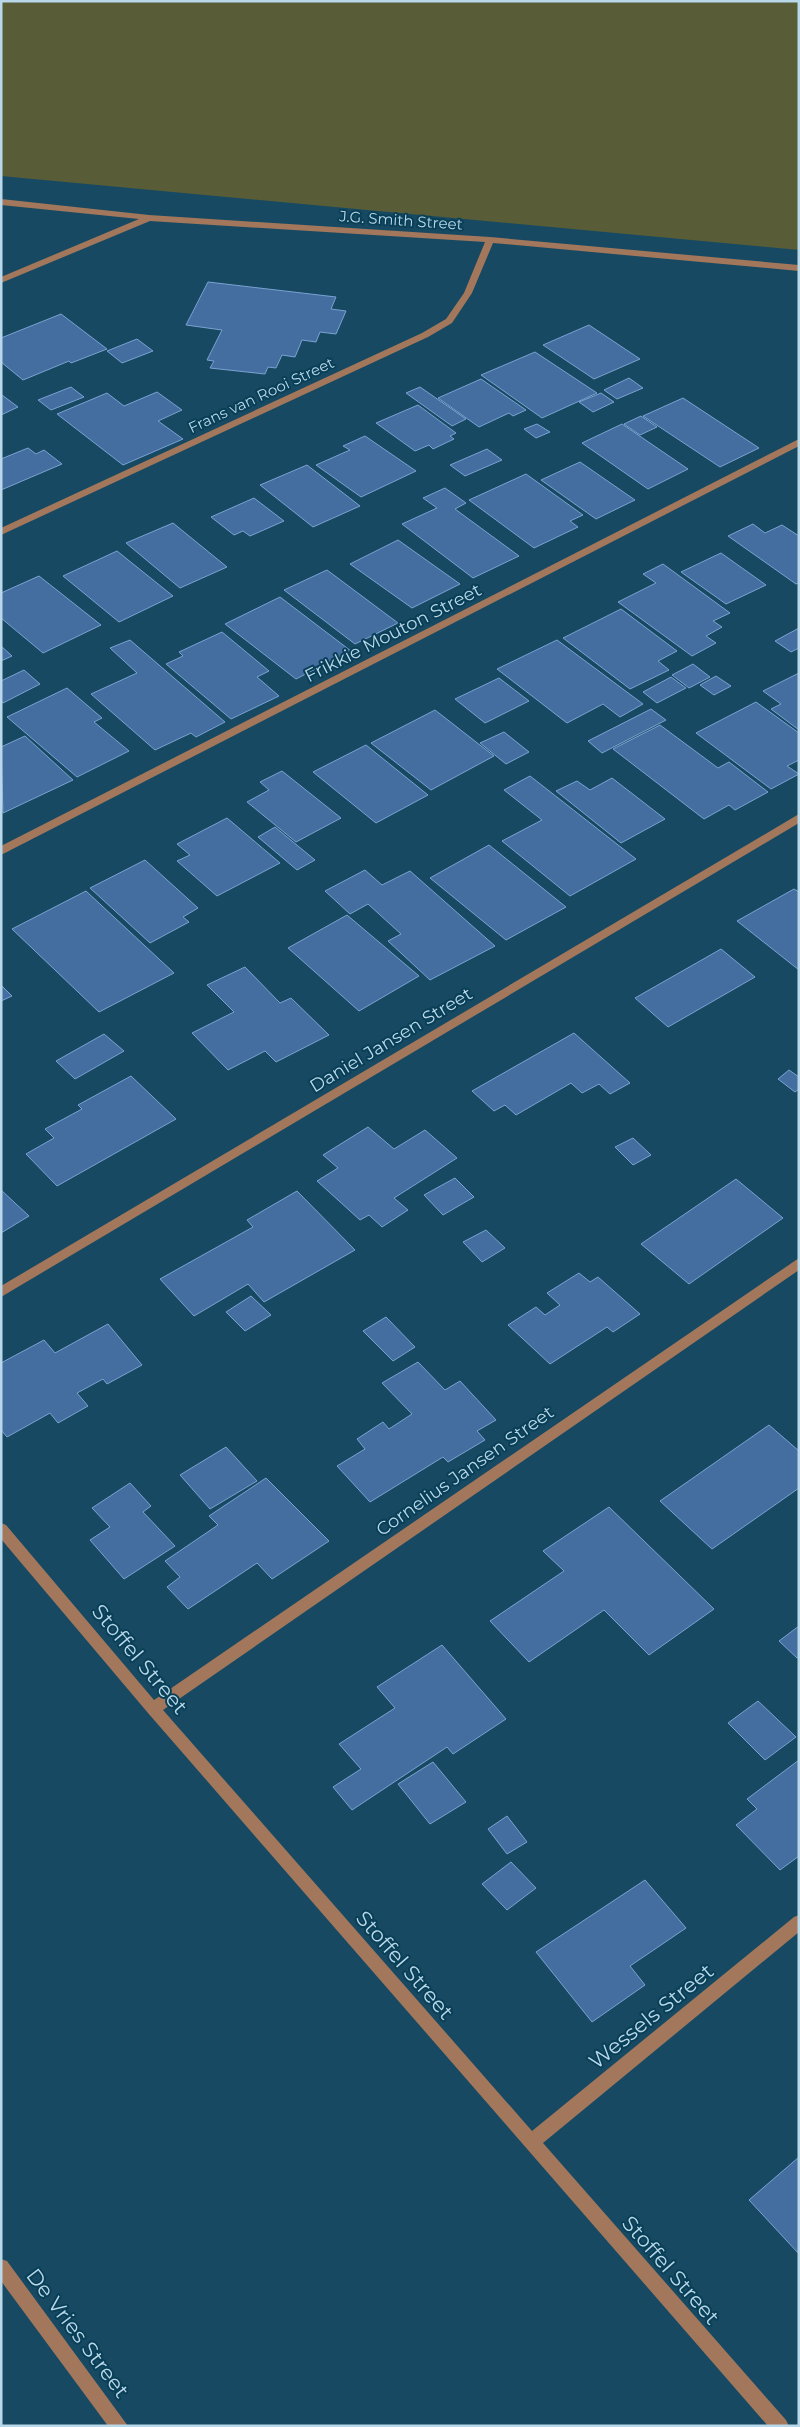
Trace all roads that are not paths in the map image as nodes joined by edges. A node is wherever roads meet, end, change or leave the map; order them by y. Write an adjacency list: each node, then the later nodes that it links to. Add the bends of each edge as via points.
1 (1, 202): 2 (street, J.G. Smith Street)
2 (149, 218): 3 (street, J.G. Smith Street); 5 (street)
3 (490, 240): 4 (street, J.G. Smith Street); 7 (street, Frans van Rooi Street, via 468,293 449,321 402,346)
4 (799, 268)
5 (1, 280)
6 (799, 442): 9 (street, Frikkie Mouton Street)
7 (1, 532)
8 (799, 818): 11 (street, Daniel Jansen Street)
9 (1, 851)
10 (799, 1263): 13 (street, Cornelius Jansen Street)
11 (1, 1292)
12 (1, 1529): 13 (street, Stoffel Street)
13 (153, 1709): 15 (street, Stoffel Street)
14 (799, 1922): 15 (street, Wessels Street)
15 (531, 2142): 18 (street, Stoffel Street)
16 (1, 2267): 17 (street, De Vries Street)
17 (119, 2426)
18 (780, 2426)

